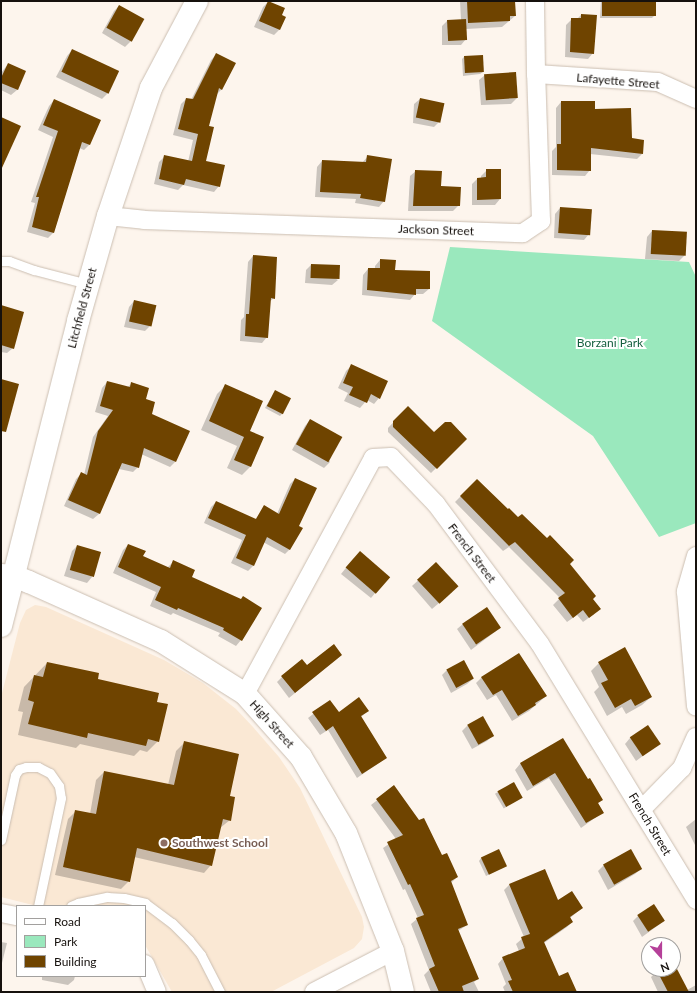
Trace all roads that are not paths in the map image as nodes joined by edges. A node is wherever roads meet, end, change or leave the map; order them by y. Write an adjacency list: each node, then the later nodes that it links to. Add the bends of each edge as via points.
1 (197, 1): 5 (street, Litchfield Street, via 151,88)
2 (536, 1): 3 (street, Jackson Street)
3 (536, 74): 4 (street, Lafayette Street, via 658,82); 5 (street, Jackson Street, via 541,221 523,233 144,220)
4 (696, 99)
5 (108, 216): 7 (street, Litchfield Street)
6 (1, 261): 7 (lane, via 9,261)
7 (88, 284): 9 (street, Litchfield Street)
8 (696, 556): 12 (street, via 686,592)
9 (7, 576): 10 (street, Litchfield Street); 11 (street, High Street, via 161,641)
10 (1, 626)
11 (245, 694): 14 (street, French Street, via 373,458 391,457 436,504 540,644); 21 (street, High Street, via 301,757 346,833)
12 (696, 707)
13 (696, 737): 14 (street, via 682,768)
14 (641, 810): 16 (street, French Street)
15 (1, 840): 17 (lane, via 15,775 19,769 38,767 50,773 59,786 61,798)
16 (696, 900)
17 (38, 905)
18 (73, 905): 24 (lane, via 107,897 145,903 158,911 189,940)
19 (1, 913): 20 (street)
20 (16, 916)
21 (393, 951): 25 (street); 26 (street, High Street)
22 (146, 966): 23 (street)
23 (157, 992)
24 (220, 992)
25 (314, 992)
26 (402, 992)

